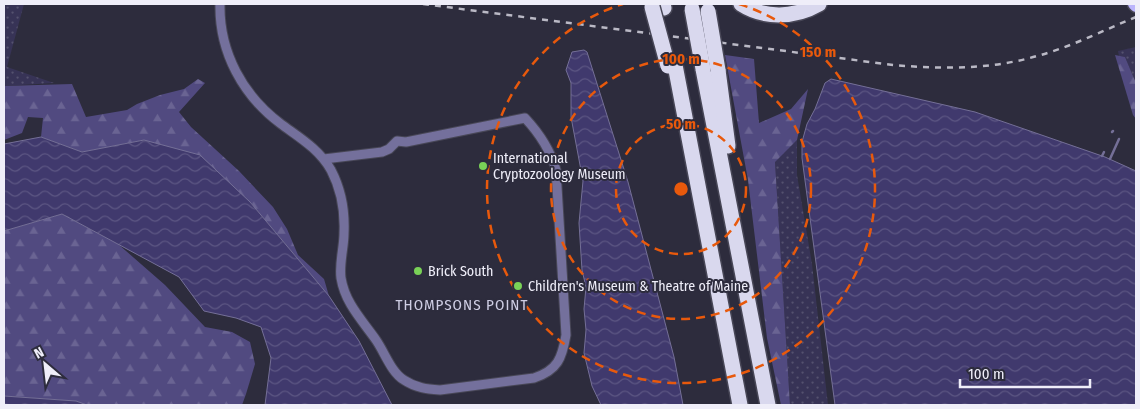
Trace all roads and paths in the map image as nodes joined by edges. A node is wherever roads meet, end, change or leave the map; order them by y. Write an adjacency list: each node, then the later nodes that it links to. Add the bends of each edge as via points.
1 (220, 4): 8 (street, via 226,48 241,82 264,111 316,149)
2 (740, 4): 3 (highway, via 767,15 794,13)
3 (819, 4)
4 (658, 6): 9 (highway, bridge, via 689,137)
5 (691, 7): 7 (highway, bridge)
6 (707, 7): 7 (highway, bridge)
7 (711, 69): 10 (highway)
8 (324, 159): 8 (street, via 382,152 396,141 406,142 525,118 543,139 556,170 566,335 563,354 557,364 534,378 440,390 416,387 397,374 355,313 345,292 340,267 343,209 336,181)
9 (740, 405)
10 (768, 405)

